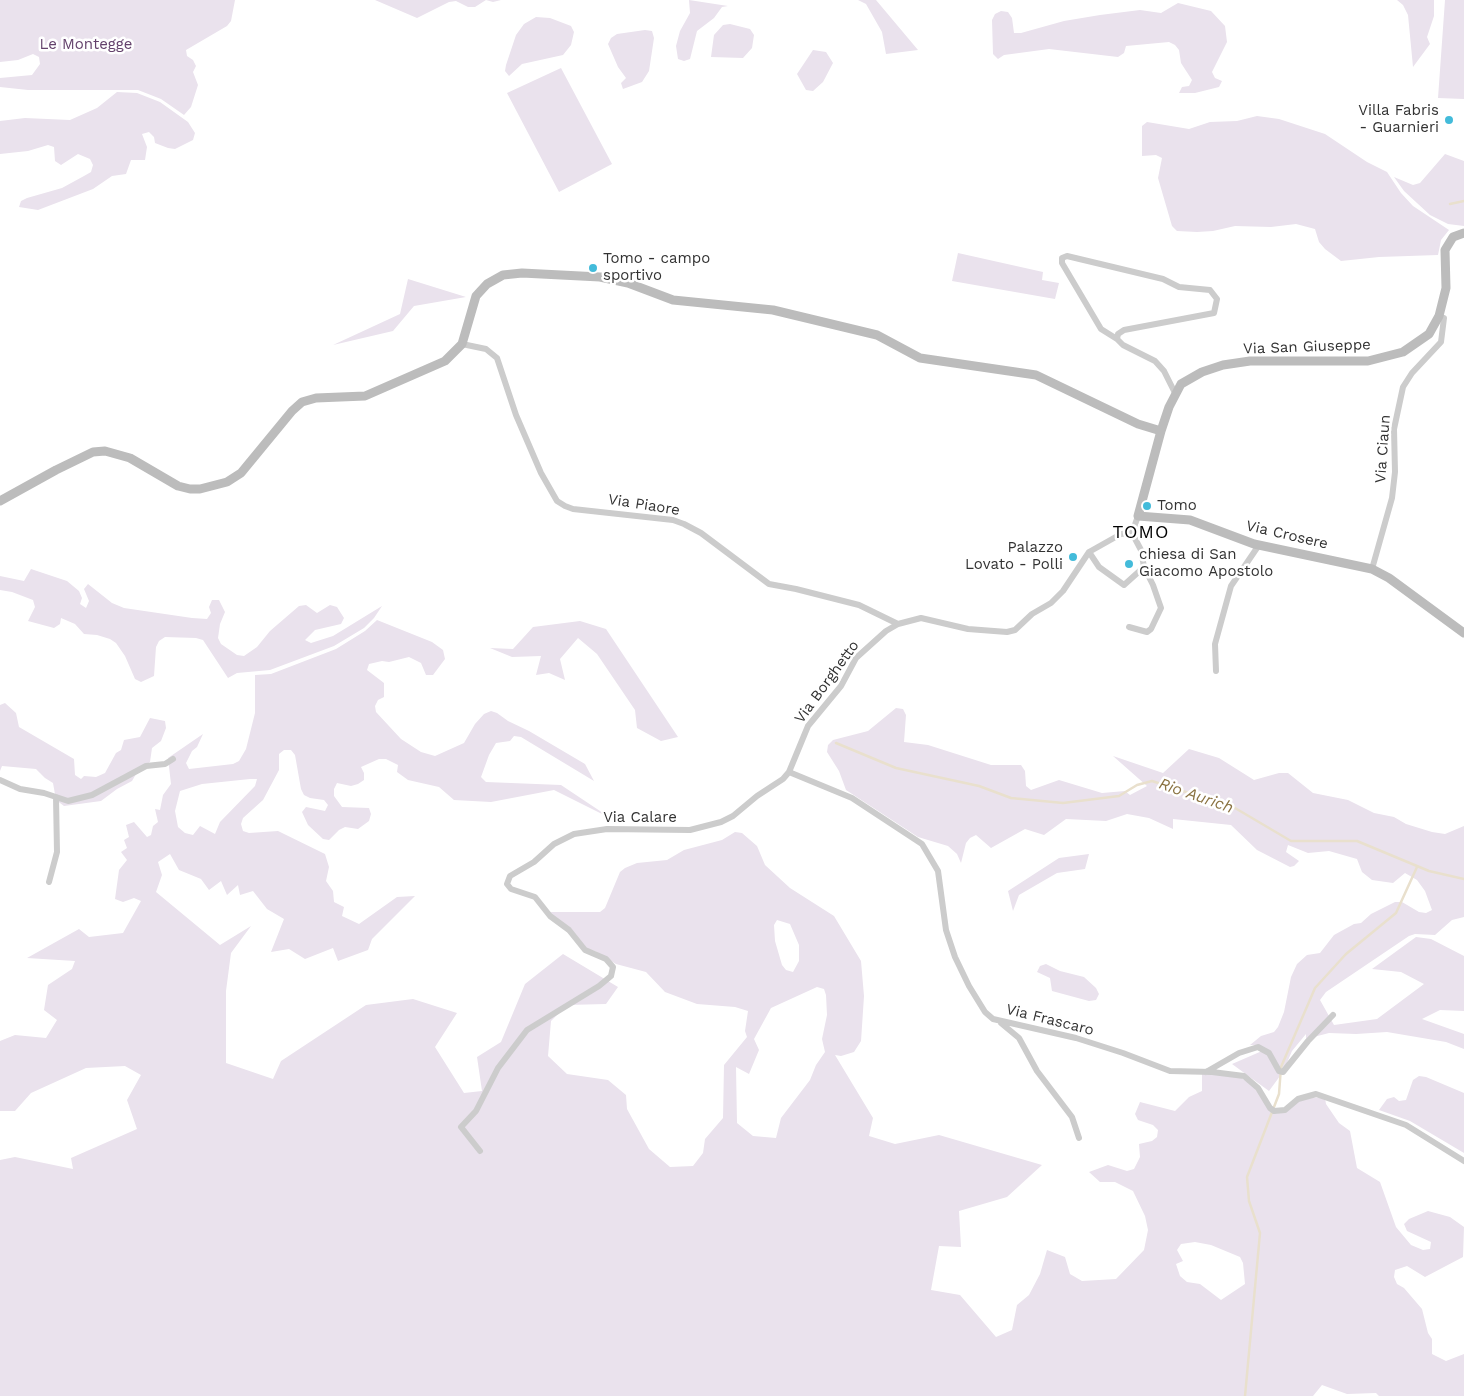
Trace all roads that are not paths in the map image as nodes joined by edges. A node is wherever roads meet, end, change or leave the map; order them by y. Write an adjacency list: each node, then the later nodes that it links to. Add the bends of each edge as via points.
1 (1464, 233): 2 (street, Via San Giuseppe, via 1453,237 1445,250 1446,288)
2 (1440, 316): 5 (street, Via San Giuseppe, via 1429,334 1403,352 1368,361 1250,361 1223,365 1181,384); 13 (street, Via Ciaun, via 1444,318 1441,342 1403,387 1394,430 1392,498)
3 (1117, 338): 3 (street, via 1124,330 1214,313 1217,299 1210,290 1179,287 1163,279 1067,256 1062,258 1101,329); 5 (street, via 1131,350 1155,361)
4 (462, 344): 6 (street, via 476,296 487,284 503,275 600,277 628,283 673,300 773,310 877,335 920,358 1036,375); 7 (street, via 445,361 380,391 365,396 316,398 302,402 240,473 227,482 200,489 178,486 130,458 105,451 93,452); 14 (street, Via Piaore, via 486,348 497,358 541,474 557,501 573,509 673,520 701,533 769,584 859,604)
5 (1176, 395): 6 (street, Via San Giuseppe)
6 (1161, 432): 8 (street, Via San Giuseppe)
7 (0, 501)
8 (1138, 516): 9 (street); 10 (street, Via Crosere, via 1190,520)
9 (1132, 533): 11 (street, Via Borghetto, via 1121,534); 12 (street, via 1139,545)
10 (1259, 545): 13 (street, Via Crosere); 17 (street, via 1231,586 1215,644)
11 (1090, 552): 12 (street, via 1099,566 1124,585); 14 (street, Via Borghetto, via 1063,591 1015,630 968,629 921,618)
12 (1144, 567): 15 (street, via 1161,608 1146,632)
13 (1372, 569): 16 (street, Via Crosere)
14 (898, 624): 19 (street, Via Borghetto, via 875,639 856,658 841,686 808,726)
15 (1129, 627)
16 (1464, 633)
17 (1216, 671)
18 (173, 759): 21 (street, via 165,764 138,769 92,795 68,801)
19 (789, 772): 24 (street, Via Frascaro, via 852,798 922,844 938,870 946,930 955,957 977,999); 27 (street, Via Calare, via 777,785 721,822 684,831 607,829 574,834 554,844 534,862 510,876 507,884 511,889 534,897 585,950 606,959 612,967 611,976 599,986 527,1030 498,1068 476,1111 461,1127)
20 (0, 780): 21 (street)
21 (56, 798): 22 (street, via 57,852)
22 (49, 882)
23 (1333, 1015): 25 (street, via 1284,1072 1278,1071 1269,1053 1258,1047 1239,1053)
24 (993, 1019): 25 (street, Via Frascaro, via 1076,1038 1170,1071); 26 (street, via 1019,1038 1036,1071 1072,1117)
25 (1205, 1072): 28 (street, Via Frascaro, via 1232,1073 1250,1080 1274,1112 1316,1094 1406,1125)
26 (1079, 1138)
27 (480, 1152)
28 (1464, 1161)

